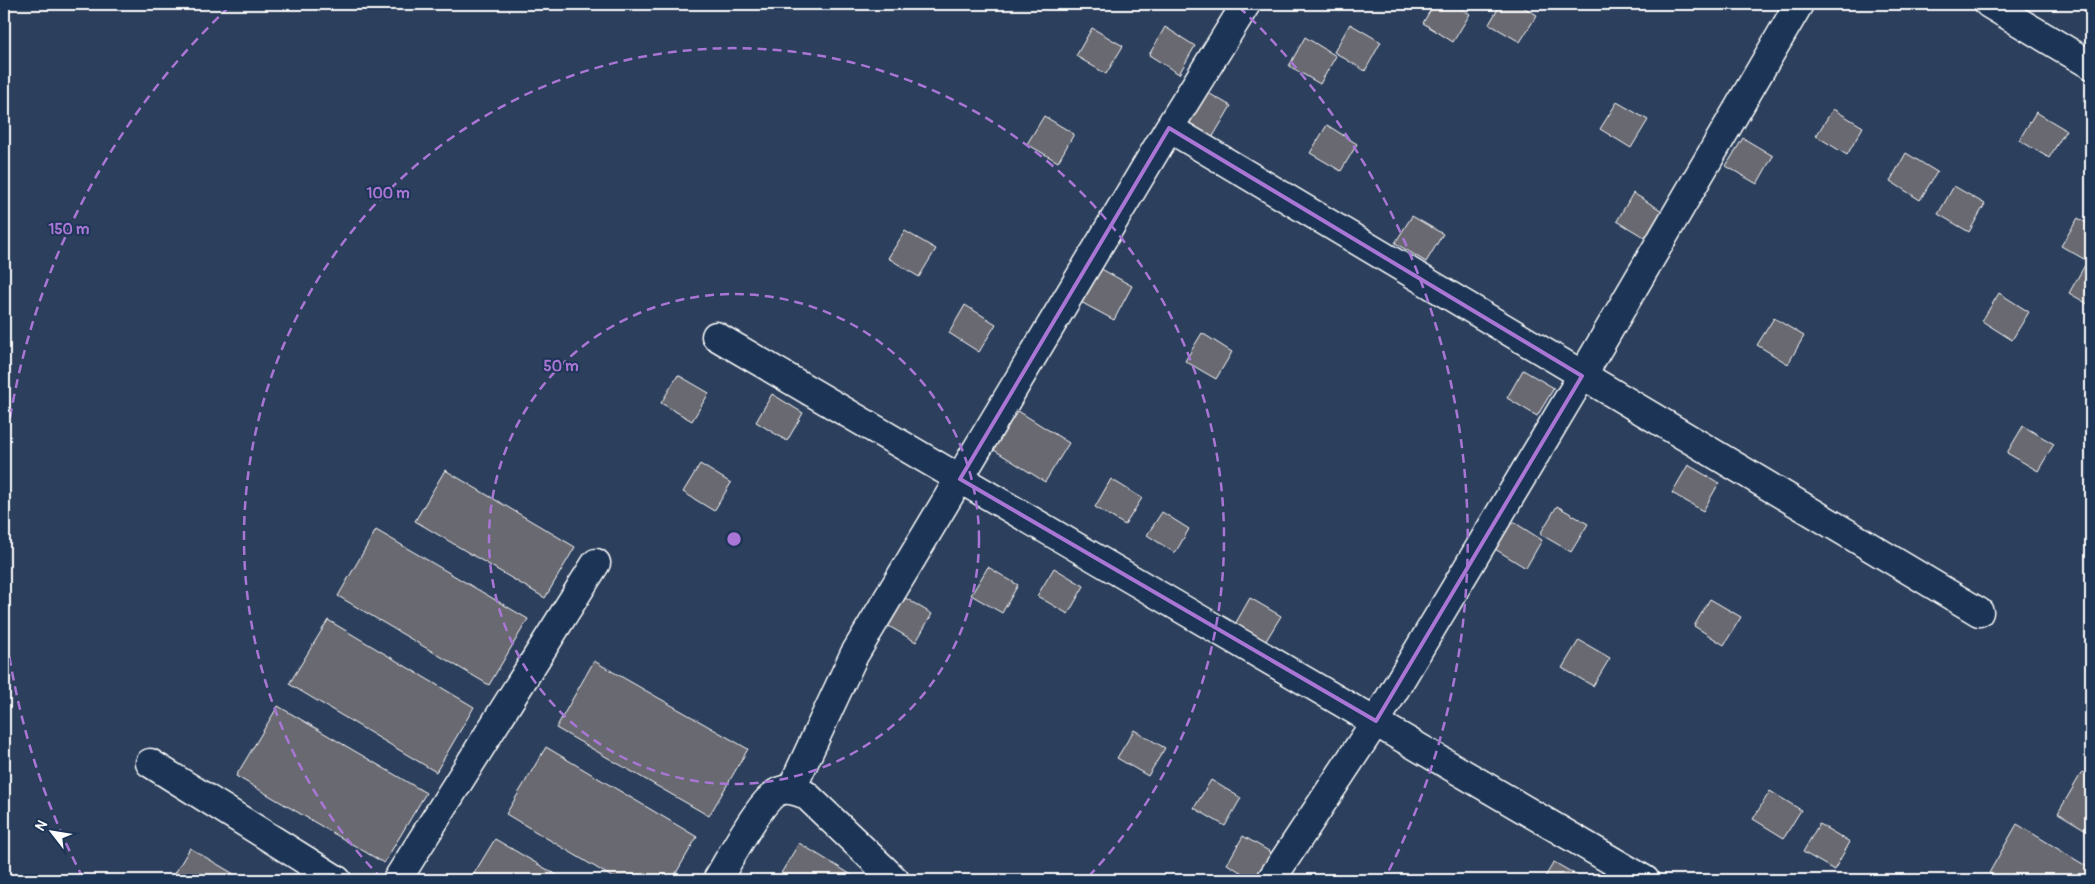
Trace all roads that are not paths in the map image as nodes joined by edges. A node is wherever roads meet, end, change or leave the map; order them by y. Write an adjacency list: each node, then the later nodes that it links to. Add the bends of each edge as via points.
1 (1246, 4): 5 (street)
2 (1799, 4): 7 (street)
3 (1989, 4): 4 (street)
4 (2091, 64)
5 (1169, 128): 7 (street); 8 (street)
6 (716, 336): 8 (street)
7 (1582, 376): 10 (street); 11 (street)
8 (960, 479): 11 (street); 13 (street, via 854,655)
9 (596, 563): 15 (street)
10 (1979, 612)
11 (1376, 721): 18 (street); 19 (street)
12 (150, 763): 14 (street)
13 (791, 790): 16 (street, via 781,790 762,805); 17 (street, via 806,795)
14 (337, 880)
15 (397, 880)
16 (717, 880)
17 (895, 880)
18 (1271, 880)
19 (1645, 880)

